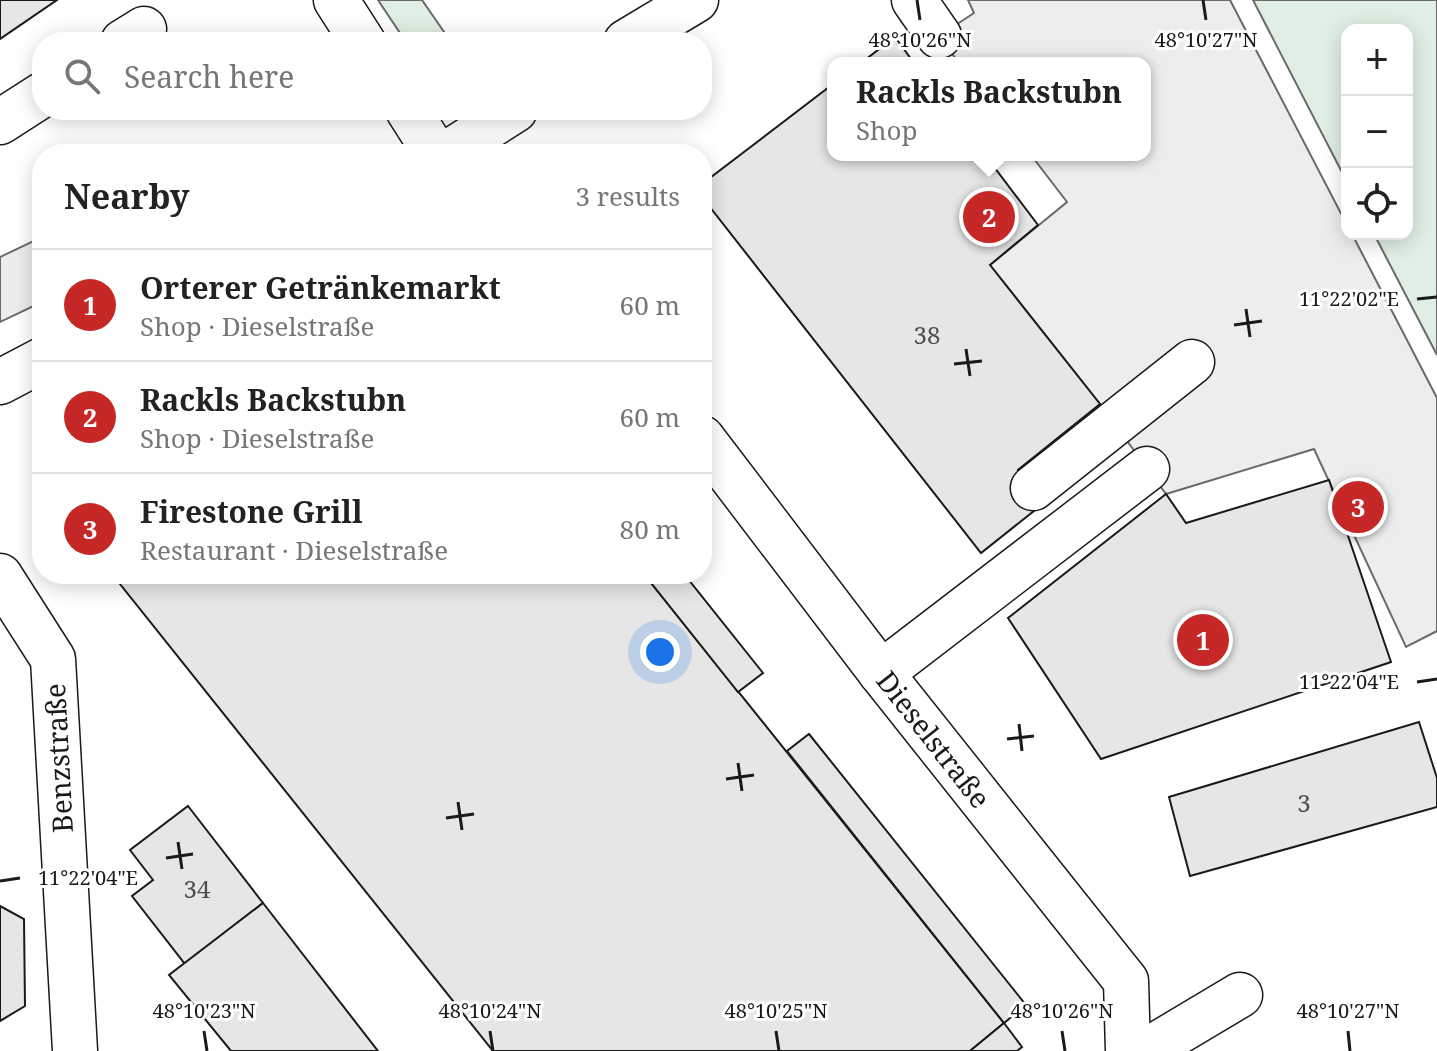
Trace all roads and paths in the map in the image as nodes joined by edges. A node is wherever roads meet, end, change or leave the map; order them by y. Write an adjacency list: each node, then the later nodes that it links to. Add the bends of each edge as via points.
1 (336, 0): 4 (street)
2 (696, 0): 5 (street)
3 (914, 0): 6 (street)
4 (357, 32)
5 (643, 32)
6 (939, 36)
7 (32, 101): 10 (street)
8 (414, 120): 11 (street)
9 (503, 120): 12 (street)
10 (0, 122)
11 (430, 144)
12 (474, 144)
13 (1192, 362): 18 (street)
14 (32, 365): 15 (street)
15 (0, 382)
16 (712, 451): 20 (street, Dieselstraße)
17 (1147, 469): 20 (street)
18 (1033, 488)
19 (0, 576): 22 (street, Benzstraße, via 53,659)
20 (881, 673): 23 (street, Dieselstraße, via 1126,981)
21 (1240, 995): 24 (street)
22 (75, 1051)
23 (1128, 1051)
24 (1146, 1051)

